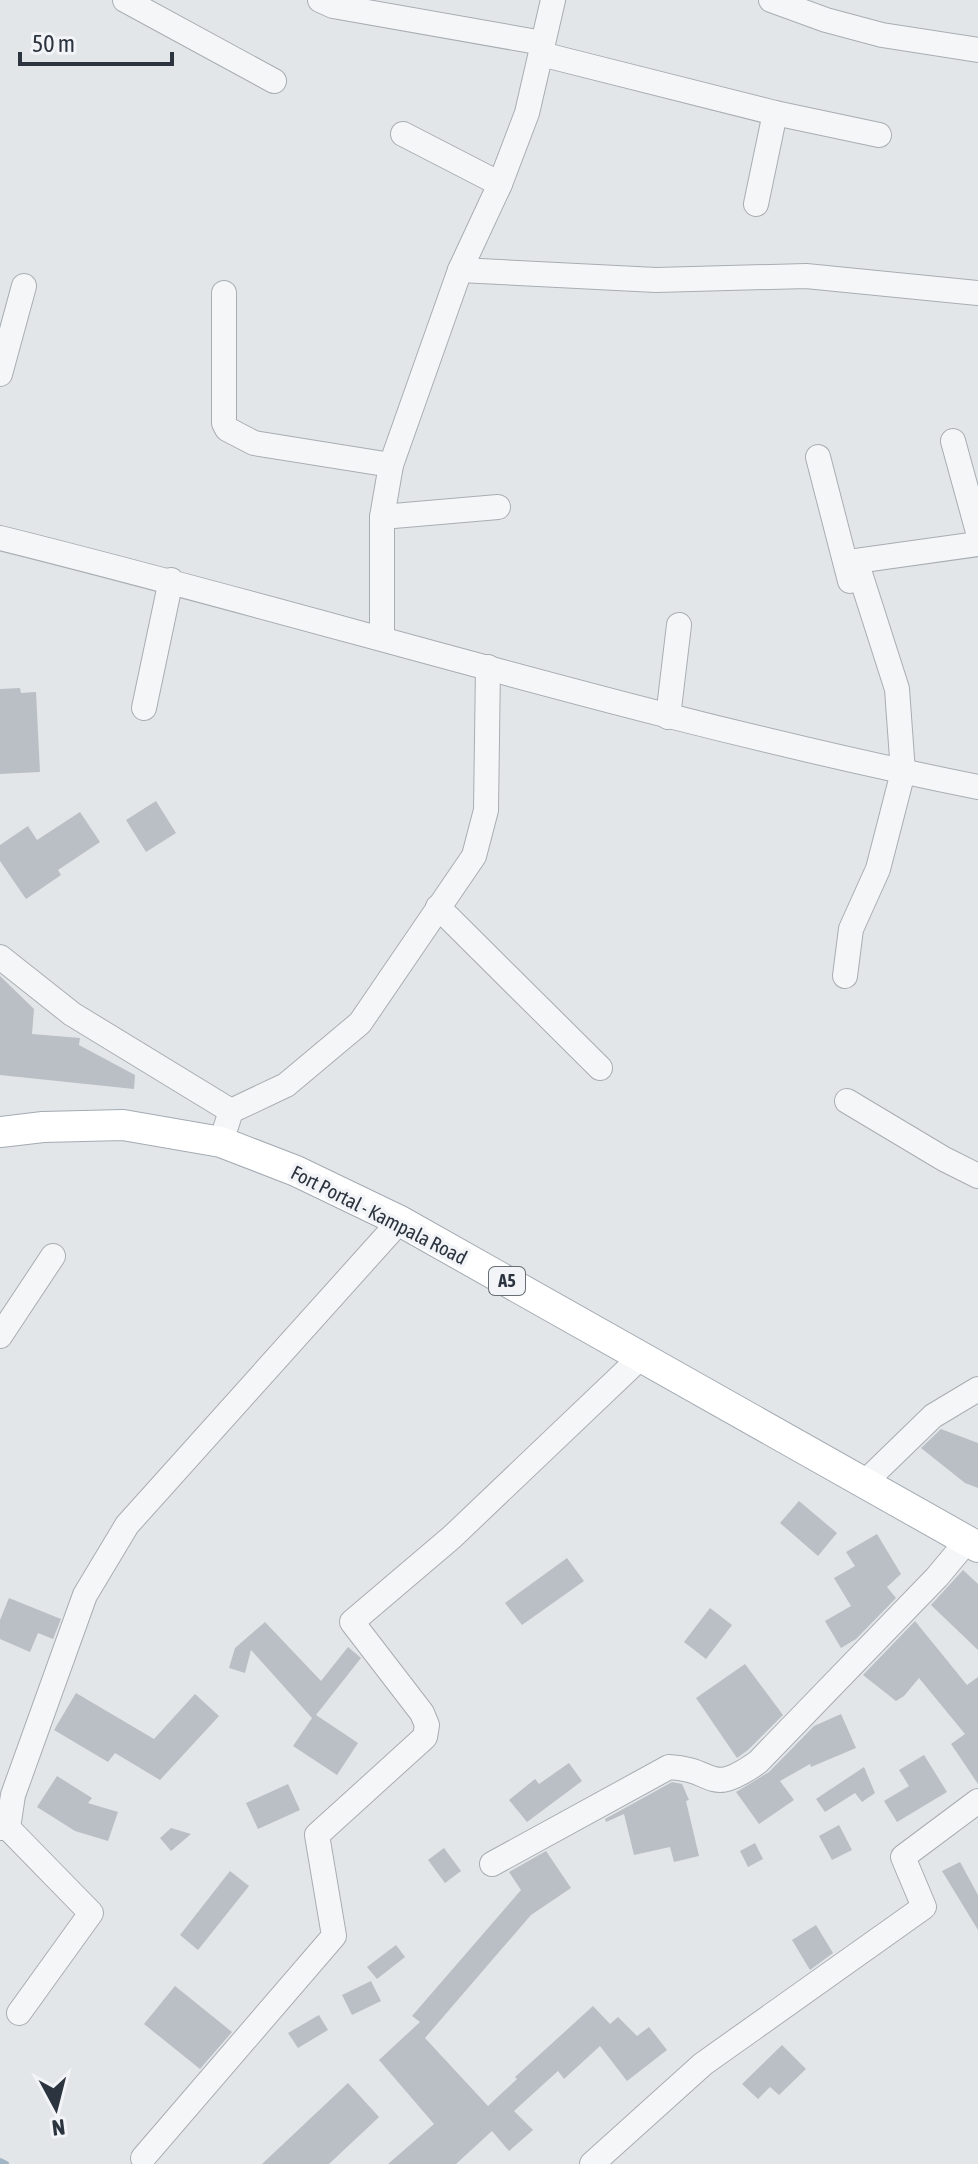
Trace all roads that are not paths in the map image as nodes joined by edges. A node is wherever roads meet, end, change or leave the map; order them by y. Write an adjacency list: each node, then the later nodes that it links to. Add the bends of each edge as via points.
1 (125, 0): 7 (street)
2 (320, 0): 5 (street)
3 (553, 0): 5 (street)
4 (771, 0): 6 (street, via 882,35)
5 (542, 49): 8 (street); 11 (street, via 527,113)
6 (978, 50)
7 (274, 81)
8 (775, 113): 10 (street); 12 (street)
9 (403, 134): 11 (street)
10 (879, 135)
11 (500, 184): 13 (street)
12 (756, 204)
13 (460, 270): 16 (street, via 656,280 806,276); 20 (street)
14 (24, 286): 17 (street)
15 (224, 293): 20 (street, via 227,429 254,443)
16 (978, 293)
17 (0, 374)
18 (953, 441): 23 (street)
19 (818, 457): 26 (street, via 848,581)
20 (391, 465): 22 (street)
21 (498, 507): 22 (street)
22 (382, 517): 29 (street)
23 (978, 532)
24 (0, 538): 27 (street)
25 (978, 544): 26 (street, via 856,561)
26 (862, 578): 33 (street, via 897,689)
27 (171, 580): 29 (street); 31 (street)
28 (679, 625): 32 (street)
29 (382, 638): 30 (street)
30 (488, 667): 32 (street); 35 (street, via 486,810 474,856)
31 (144, 708)
32 (668, 717): 33 (street)
33 (903, 772): 34 (street); 37 (street, via 878,869 851,929)
34 (978, 787)
35 (438, 907): 38 (street); 40 (street, via 360,1023 286,1085)
36 (0, 957): 40 (street, via 72,1014)
37 (845, 976)
38 (600, 1068)
39 (847, 1101): 43 (street)
40 (231, 1111): 42 (street)
41 (0, 1132): 42 (main road, Fort Portal - Kampala Road / A5, via 123,1125)
42 (221, 1142): 44 (main road, Fort Portal - Kampala Road / A5)
43 (978, 1176)
44 (400, 1221): 47 (main road, Fort Portal - Kampala Road / A5); 52 (street, via 127,1525 85,1595)
45 (53, 1256): 46 (street)
46 (0, 1336)
47 (642, 1356): 49 (main road, Fort Portal - Kampala Road / A5); 55 (street, via 452,1537 352,1622 422,1713 425,1737 317,1835 334,1936)
48 (978, 1389): 49 (street, via 933,1416)
49 (865, 1482): 50 (main road, Fort Portal - Kampala Road / A5)
50 (972, 1544): 53 (street, via 758,1762 735,1779 721,1782 669,1767)
51 (978, 1801): 56 (street, via 903,1857 924,1907 703,2064)
52 (4, 1828): 54 (street, via 91,1913)
53 (492, 1864)
54 (19, 2013)
55 (143, 2158)
56 (592, 2164)

